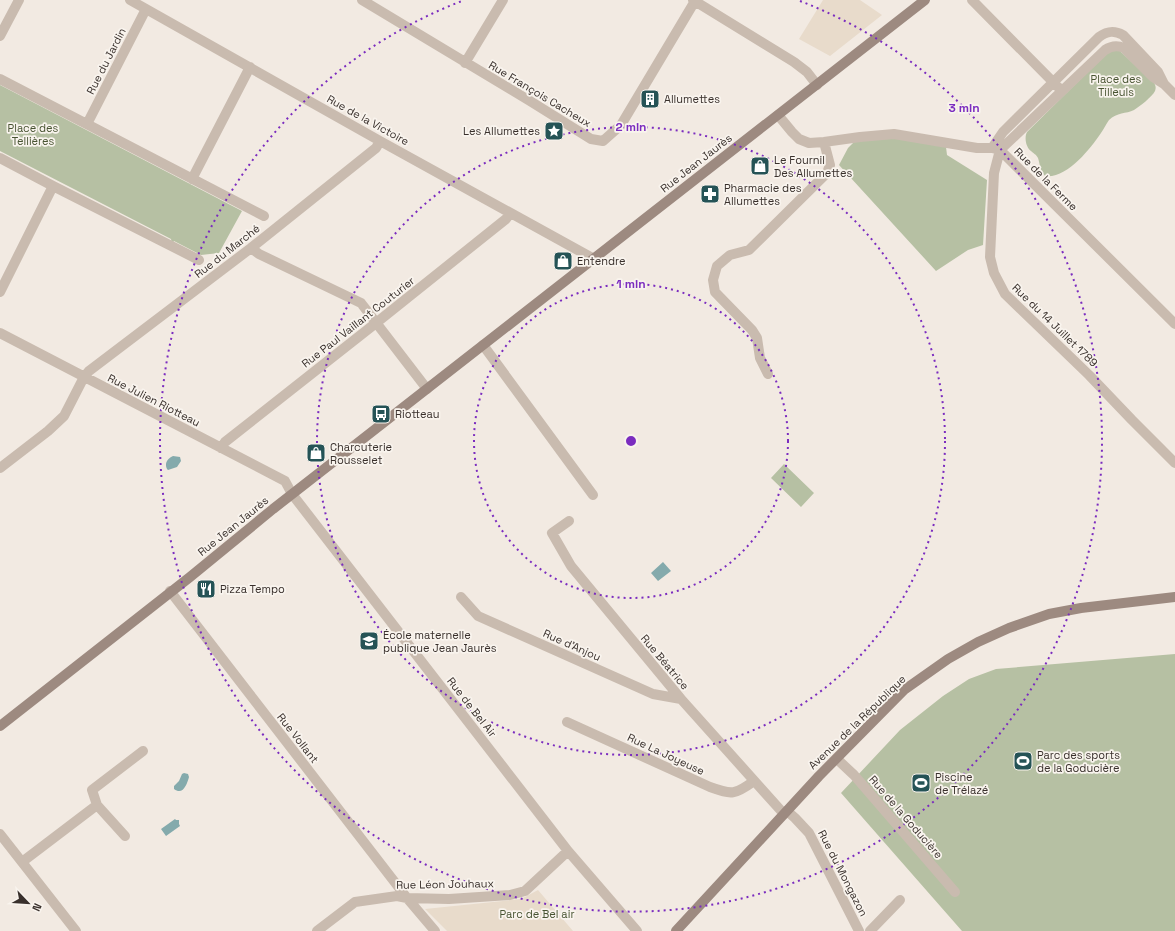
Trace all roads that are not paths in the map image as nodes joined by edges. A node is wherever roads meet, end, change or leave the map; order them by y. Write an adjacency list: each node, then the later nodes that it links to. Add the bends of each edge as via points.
1 (19, 0): 9 (street)
2 (130, 0): 8 (street, Rue de la Victoire)
3 (362, 0): 10 (street, Rue François Cacheux)
4 (503, 0): 10 (street)
5 (694, 0): 10 (street, Rue François Cacheux, via 621,125 603,141 591,139); 14 (street, via 794,62)
6 (925, 0): 14 (main road, Rue Jean Jaurès)
7 (972, 0): 13 (street)
8 (146, 9): 11 (street, Rue de la Victoire); 19 (street, Rue du Jardin)
9 (0, 36)
10 (465, 62)
11 (250, 67): 20 (street, Rue de la Victoire); 24 (street)
12 (0, 79): 19 (street)
13 (1053, 82): 15 (street, via 1099,37 1111,31 1126,38 1158,72); 16 (street); 22 (street, via 1003,132)
14 (817, 84): 18 (main road, Rue Jean Jaurès)
15 (1164, 84): 16 (street, via 1153,77 1124,48 1116,46 1105,50); 17 (street)
16 (1062, 91): 22 (street)
17 (1175, 95)
18 (778, 115): 21 (street, via 799,139); 29 (main road, Rue Jean Jaurès)
19 (87, 124): 24 (street)
20 (380, 141): 26 (street, Rue de la Victoire); 28 (street, Rue du Marché, via 376,148)
21 (824, 142): 22 (street, via 894,134); 36 (street, via 830,165 827,173 749,250 730,255 717,266 713,280 715,292 757,338 760,358)
22 (996, 149): 33 (street, Rue de la Ferme); 40 (street, Rue du 14 Juillet 1789, via 990,257 1004,294)
23 (0, 158): 25 (street)
24 (192, 178): 27 (street)
25 (54, 186): 30 (street); 31 (street)
26 (510, 213): 29 (street, Rue de la Victoire); 32 (street, Rue Paul Vaillant Couturier, via 506,219)
27 (264, 216)
28 (251, 248): 32 (street, via 361,303); 37 (street, Rue du Marché)
29 (594, 259): 35 (main road, Rue Jean Jaurès)
30 (199, 260)
31 (0, 292)
32 (376, 324): 38 (street); 39 (street, Rue Paul Vaillant Couturier, via 225,442)
33 (1175, 324)
34 (0, 333): 37 (street, Rue Julien Riotteau)
35 (483, 345): 38 (main road, Rue Jean Jaurès); 43 (street)
36 (768, 374)
37 (84, 377): 39 (street, Rue Julien Riotteau); 41 (street, via 64,416)
38 (427, 389): 42 (main road, Rue Jean Jaurès)
39 (222, 448): 42 (street, Rue Julien Riotteau, via 285,481)
40 (1175, 462)
41 (0, 468)
42 (292, 494): 45 (main road, Rue Jean Jaurès); 58 (street, Rue de Bel Air)
43 (593, 495)
44 (569, 521): 48 (street, Rue Béatrice, via 552,533 571,566)
45 (170, 592): 50 (main road, Rue Jean Jaurès); 61 (street, Rue Vollant)
46 (461, 597): 48 (street, Rue d'Anjou, via 478,616 653,694)
47 (1175, 597): 52 (main road, Avenue de la République, via 1049,614 978,642 948,659 904,690)
48 (681, 699): 53 (street, Rue Béatrice)
49 (567, 722): 53 (street, Rue La Joyeuse, via 727,793 738,792)
50 (0, 726)
51 (143, 751): 54 (street, via 92,790)
52 (837, 758): 55 (main road, Avenue de la République); 60 (street, Rue de la Goducière)
53 (754, 781): 55 (street, Rue Béatrice)
54 (97, 805): 57 (street); 59 (street)
55 (785, 813): 67 (main road, Avenue de la République); 68 (street, Rue du Mongazon, via 795,818 809,833)
56 (0, 834): 59 (street)
57 (125, 836)
58 (568, 851): 61 (street, Rue Léon Jouhaux, via 525,891 502,896); 66 (street, Rue de Bel Air)
59 (22, 862): 63 (street)
60 (955, 892)
61 (407, 898): 64 (street, Rue Léon Jouhaux, via 397,896 355,902); 65 (street, Rue Vollant)
62 (900, 900): 69 (street, Rue du Mongazon)
63 (71, 929)
64 (317, 931)
65 (435, 931)
66 (637, 931)
67 (676, 931)
68 (859, 931)
69 (870, 931)

